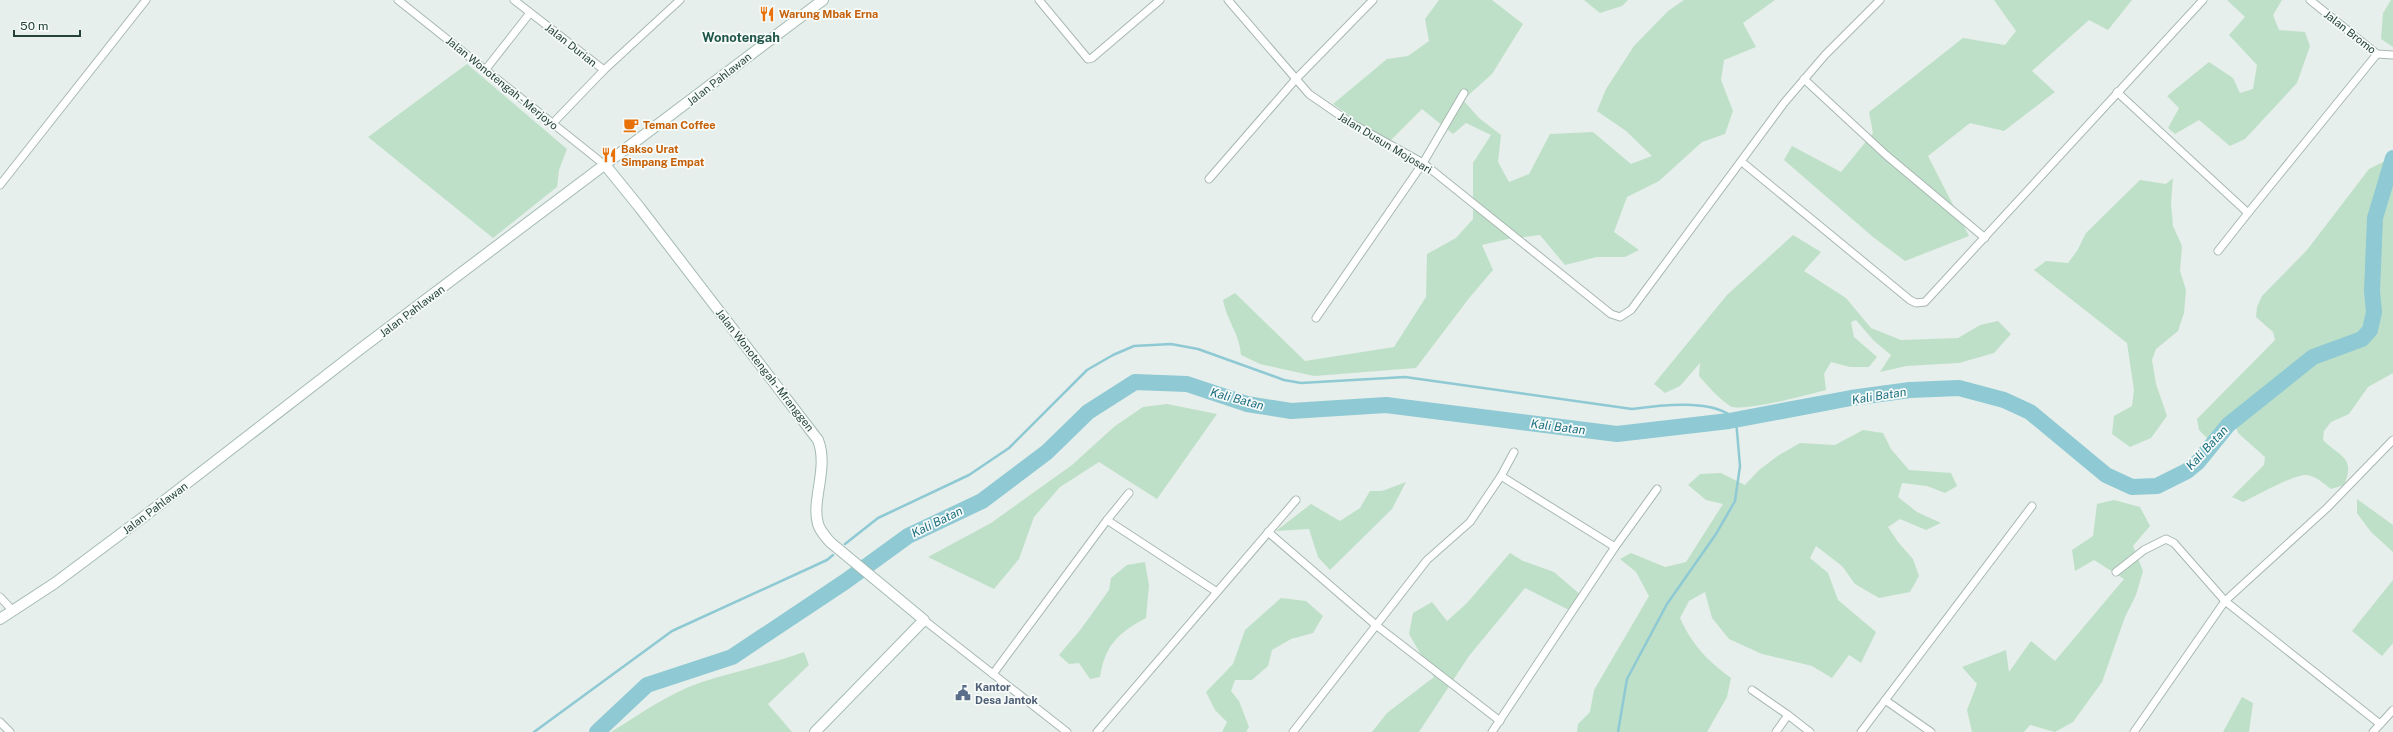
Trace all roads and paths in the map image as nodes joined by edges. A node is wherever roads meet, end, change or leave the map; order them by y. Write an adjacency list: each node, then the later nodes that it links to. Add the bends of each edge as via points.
1 (146, 0): 27 (street)
2 (398, 0): 16 (street, Jalan Wonotengah - Merjoyo)
3 (514, 0): 13 (street, Jalan Durian)
4 (680, 0): 17 (street, Jalan Durian)
5 (1039, 0): 6 (street, via 1088,59)
6 (1160, 0)
7 (1228, 0): 19 (street, Jalan Dusun Mojosari)
8 (1373, 0): 19 (street)
9 (1880, 0): 18 (street)
10 (2203, 0): 21 (street)
11 (2310, 0): 14 (street, Jalan Bromo)
12 (819, 1): 25 (main road, Jalan Pahlawan)
13 (530, 13): 16 (street); 17 (street, Jalan Durian)
14 (2377, 54): 15 (street, Jalan Bromo); 28 (street)
15 (2393, 56)
16 (486, 69): 22 (street, Jalan Wonotengah - Merjoyo)
17 (604, 70): 22 (street)
18 (1804, 79): 23 (street); 29 (street, via 1886,155)
19 (1295, 80): 24 (street, Jalan Dusun Mojosari, via 1328,108); 26 (street)
20 (1464, 92): 24 (street)
21 (2117, 92): 28 (street); 29 (street)
22 (554, 123): 25 (street, Jalan Wonotengah - Merjoyo)
23 (1742, 162): 24 (street, Jalan Dusun Mojosari, via 1631,310 1620,317 1613,315); 29 (street, via 1839,244 1916,303 1925,302 1931,297)
24 (1423, 163): 31 (street)
25 (606, 166): 46 (main road, Jalan Pahlawan, via 92,555); 48 (main road, Jalan Wonotengah - Mranggen, via 818,440 822,449 822,460 816,514 818,524 830,542)
26 (1209, 179)
27 (0, 185)
28 (2248, 213): 30 (street)
29 (1985, 238)
30 (2218, 251)
31 (1316, 318)
32 (2391, 446): 45 (street)
33 (1514, 452): 34 (street)
34 (1501, 476): 41 (street); 49 (street, via 1470,522 1427,560)
35 (1657, 489): 41 (street)
36 (1129, 493): 39 (street)
37 (1296, 500): 40 (street)
38 (2032, 506): 52 (street)
39 (1107, 520): 43 (street); 50 (street)
40 (1268, 532): 43 (street); 49 (street)
41 (1615, 547): 55 (street)
42 (2116, 572): 45 (street, via 2144,550 2166,539 2174,543)
43 (1217, 592): 61 (street)
44 (0, 597): 46 (street)
45 (2225, 601): 57 (street); 68 (street)
46 (13, 611): 47 (main road, Jalan Pahlawan)
47 (0, 619)
48 (924, 620): 50 (street); 59 (main road)
49 (1377, 626): 55 (street); 62 (street)
50 (993, 674): 60 (street)
51 (1752, 690): 54 (street)
52 (1885, 700): 66 (street); 67 (street)
53 (2393, 710): 57 (street)
54 (1788, 715): 64 (street); 65 (street)
55 (1500, 721): 63 (street)
56 (0, 722): 58 (street)
57 (2380, 724): 69 (street)
58 (10, 732)
59 (815, 732)
60 (1067, 732)
61 (1097, 732)
62 (1294, 732)
63 (1492, 732)
64 (1776, 732)
65 (1810, 732)
66 (1861, 732)
67 (1931, 732)
68 (2134, 732)
69 (2373, 732)

